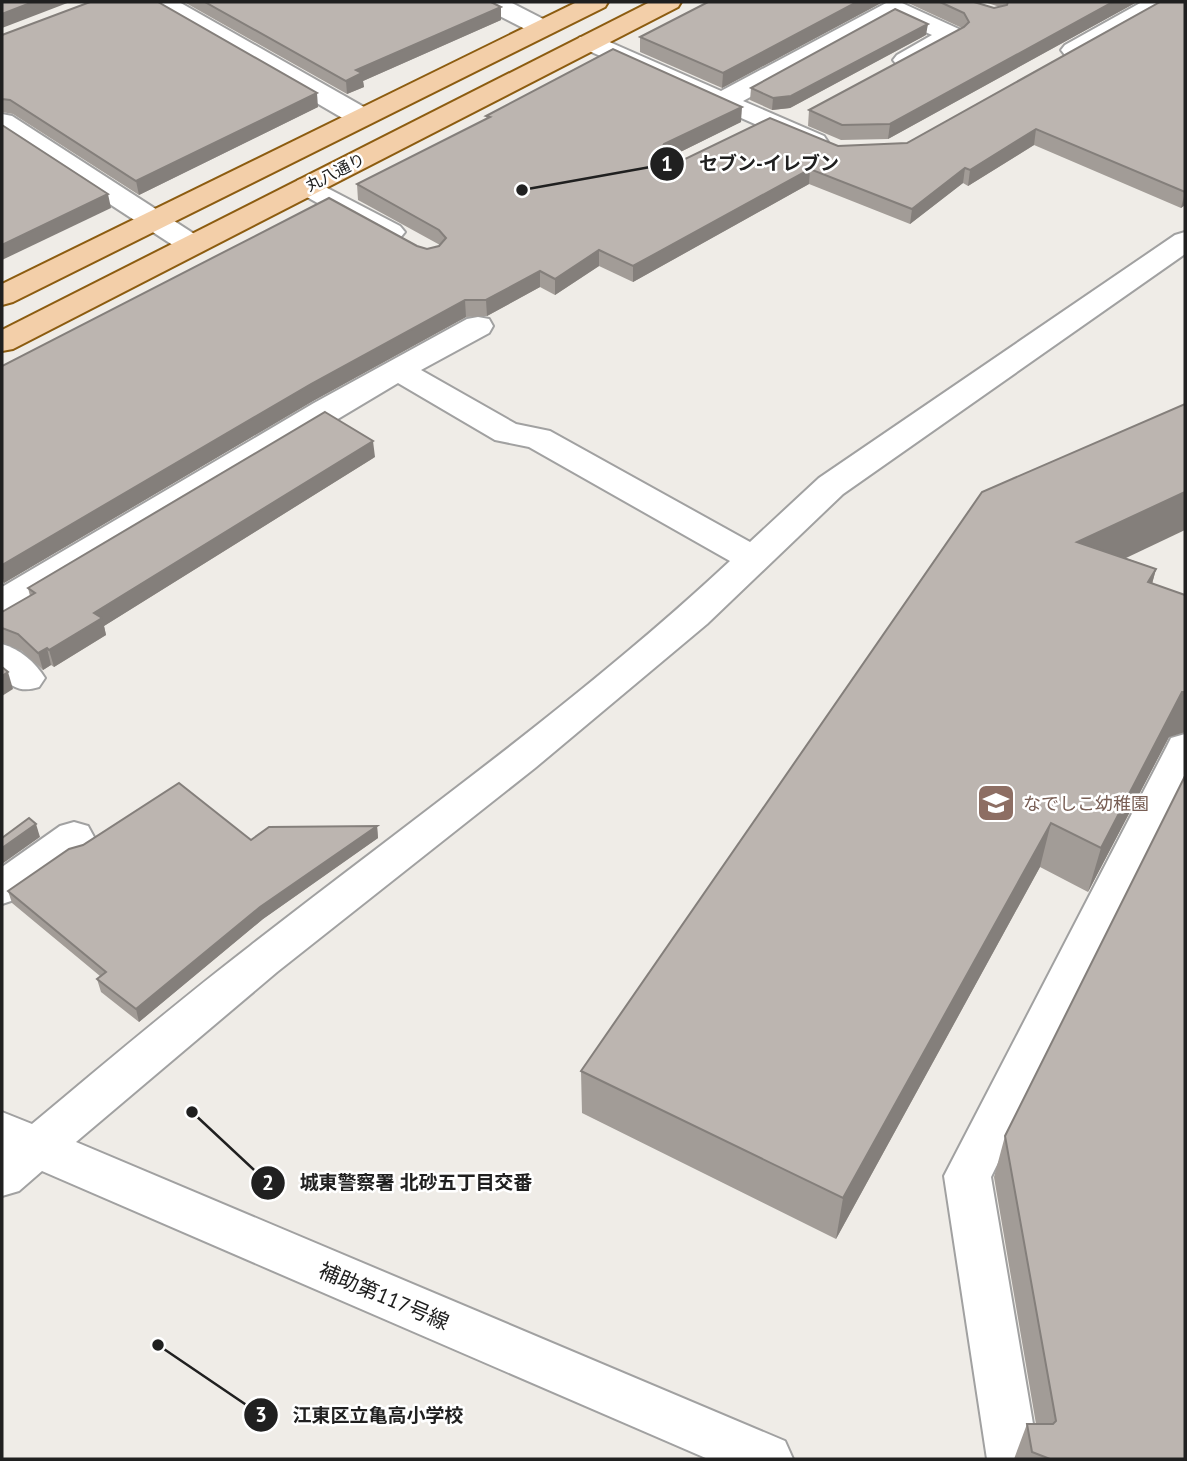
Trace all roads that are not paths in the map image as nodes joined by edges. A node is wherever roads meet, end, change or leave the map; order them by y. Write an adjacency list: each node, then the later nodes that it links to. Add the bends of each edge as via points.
1 (161, 2): 12 (street)
2 (491, 2): 6 (street)
3 (596, 2): 6 (main road)
4 (668, 2): 7 (main road, 丸八通り)
5 (1160, 2): 8 (street)
6 (542, 28): 12 (main road)
7 (589, 42): 10 (street); 19 (main road, 丸八通り)
8 (1055, 61)
9 (881, 74): 10 (street, via 952,35 893,8)
10 (723, 101): 13 (street)
11 (809, 113): 13 (street, via 797,119)
12 (361, 117): 20 (main road)
13 (769, 121): 16 (street); 18 (street)
14 (2, 122): 15 (street)
15 (29, 139): 17 (street); 20 (street)
16 (734, 139)
17 (2, 152)
18 (836, 152)
19 (308, 186): 22 (main road, 丸八通り); 23 (street)
20 (153, 220): 22 (street); 24 (main road)
21 (1185, 241): 28 (street, via 831,486)
22 (192, 245): 26 (main road, 丸八通り)
23 (417, 247)
24 (2, 296)
25 (478, 326): 27 (street)
26 (2, 342)
27 (398, 370): 28 (street, via 507,433 538,438); 29 (street)
28 (753, 559): 33 (street, via 694,615 531,749)
29 (2, 603)
30 (1185, 748): 35 (street, via 967,1176)
31 (74, 837): 32 (street)
32 (2, 888)
33 (13, 1152): 34 (street, 補助第117号線)
34 (767, 1459)
35 (1013, 1459)

